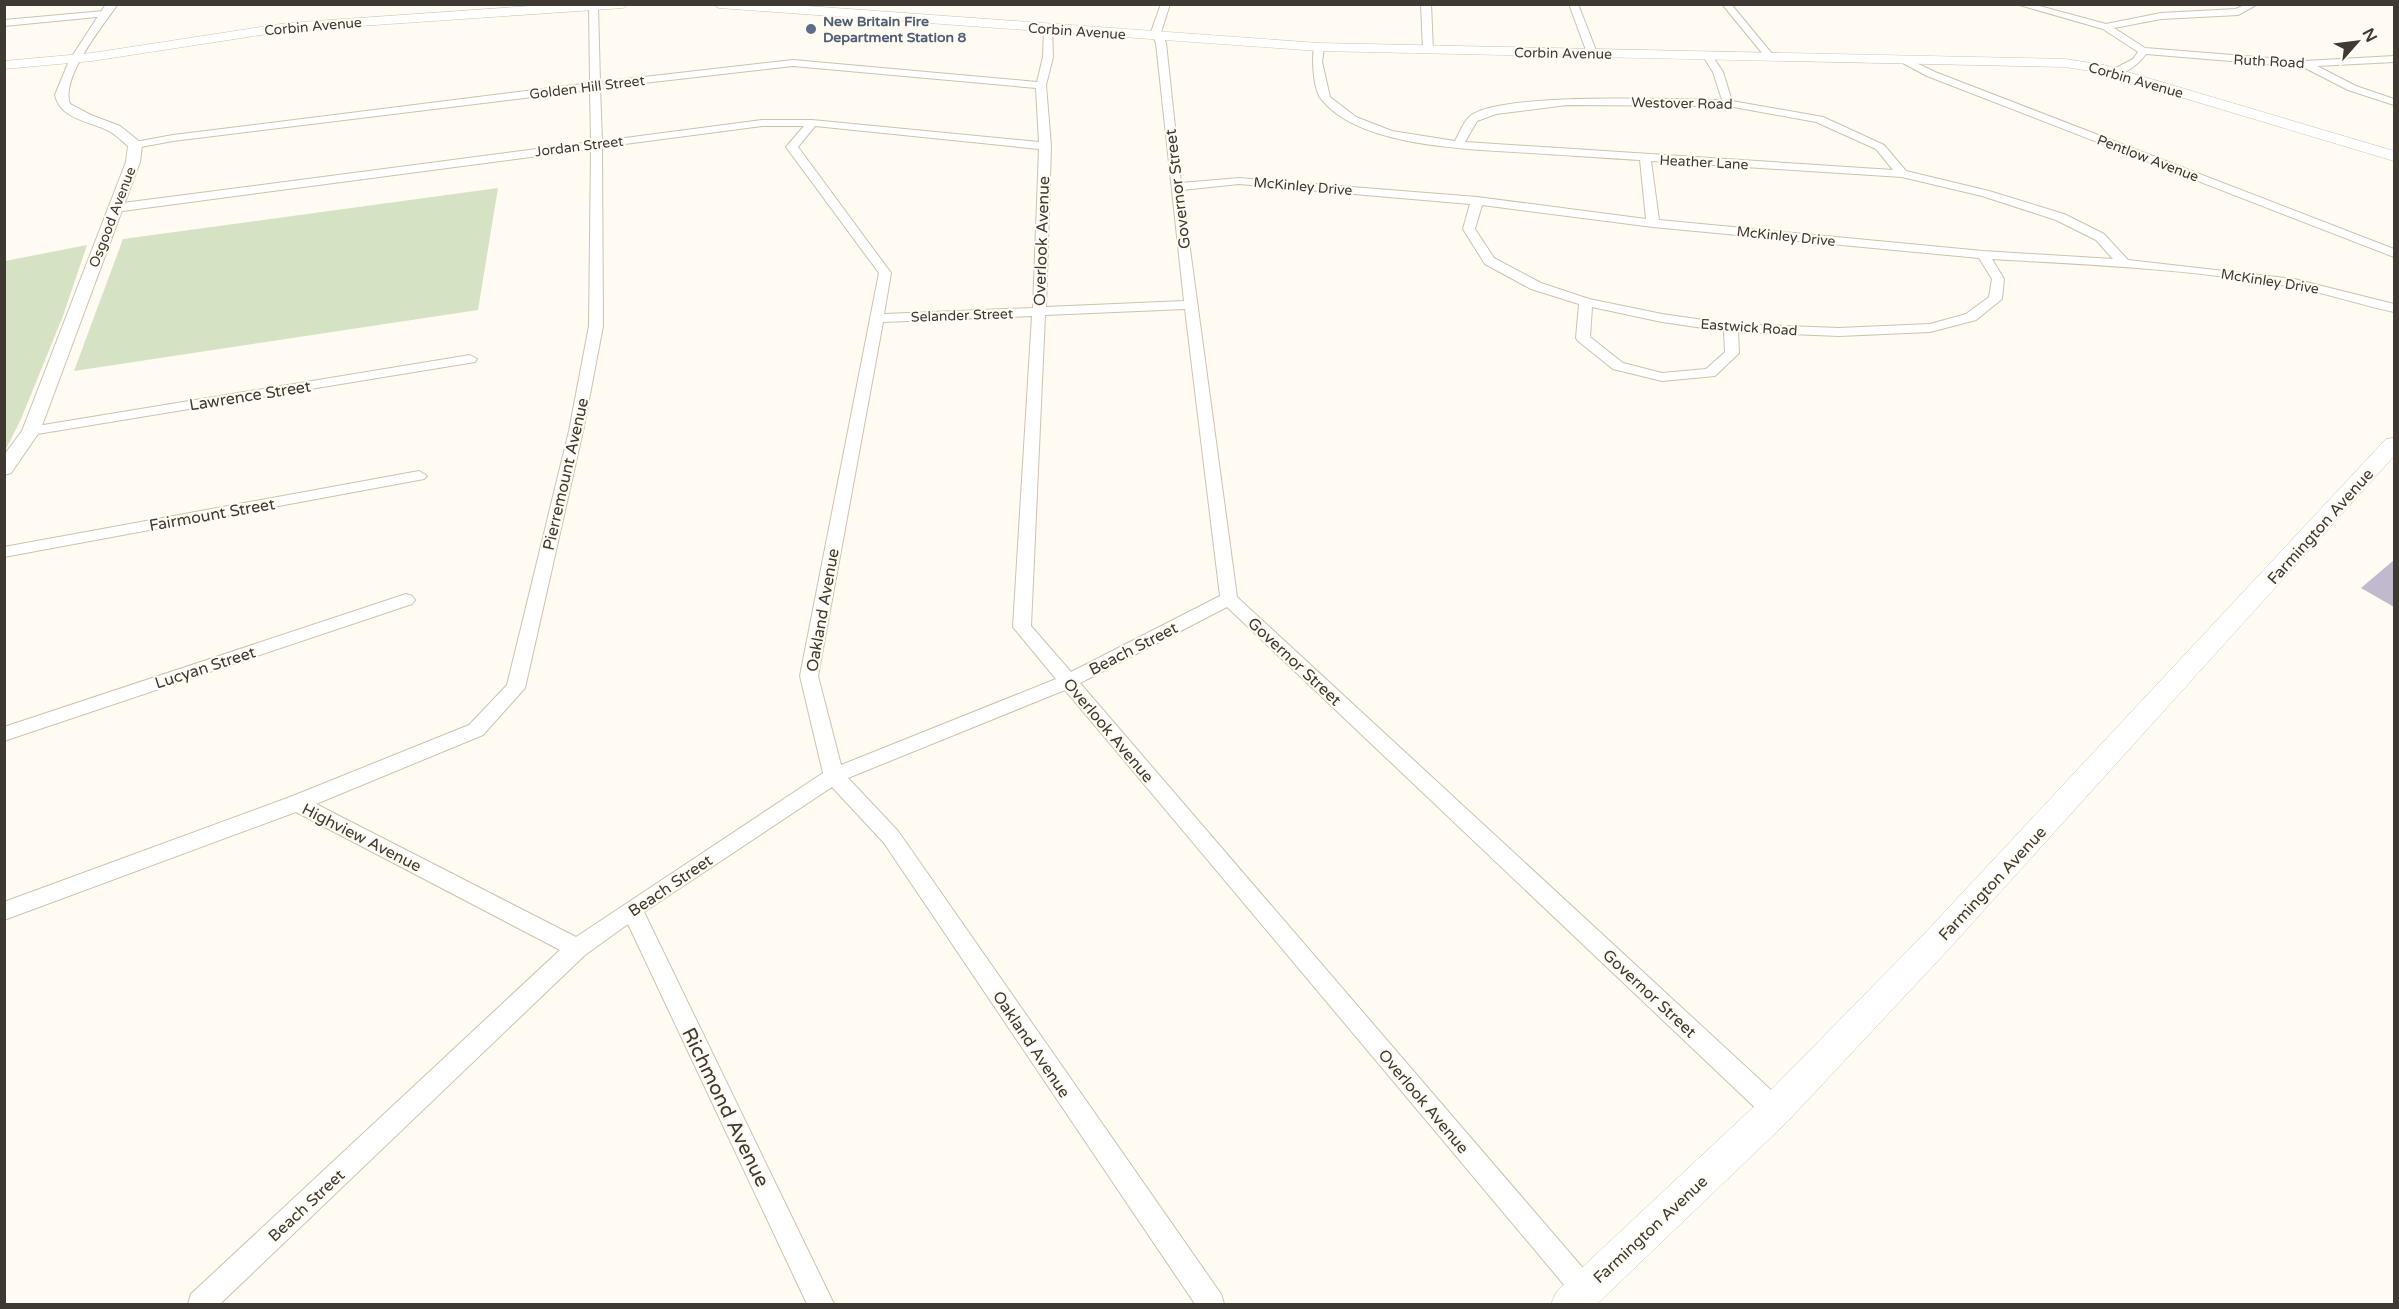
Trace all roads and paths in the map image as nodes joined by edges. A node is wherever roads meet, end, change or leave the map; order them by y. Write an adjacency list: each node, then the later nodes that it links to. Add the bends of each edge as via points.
1 (113, 4): 11 (street, Osgood Avenue)
2 (623, 4): 10 (main road, Corbin Avenue)
3 (719, 4): 14 (main road, Corbin Avenue)
4 (1166, 4): 15 (street, via 1155,30)
5 (1426, 4): 17 (street)
6 (1573, 4): 19 (street)
7 (1726, 4): 21 (street)
8 (2020, 4): 13 (street)
9 (2254, 4): 13 (street, via 2238,12 2157,13)
10 (594, 6): 22 (main road, Corbin Avenue, via 287,27); 29 (street, Pierremount Avenue)
11 (104, 14): 12 (street); 22 (street, Osgood Avenue)
12 (4, 23)
13 (2106, 27): 18 (street)
14 (1049, 29): 15 (main road, Corbin Avenue); 28 (street, Overlook Avenue)
15 (1158, 37): 16 (main road, Corbin Avenue); 40 (street, Governor Street)
16 (1319, 47): 17 (main road, Corbin Avenue); 35 (street, Heather Lane, via 1317,62 1325,98 1352,119 1390,135)
17 (1428, 50): 19 (main road, Corbin Avenue)
18 (2143, 51): 25 (street, Ruth Road); 27 (street, via 2136,61)
19 (1592, 53): 20 (main road, Corbin Avenue)
20 (1708, 56): 21 (main road, Corbin Avenue); 31 (street)
21 (1770, 57): 24 (main road, Corbin Avenue)
22 (77, 59): 26 (main road, Corbin Avenue); 34 (street, Osgood Avenue, via 60,94 65,106 115,129)
23 (2394, 59): 25 (street, Ruth Road)
24 (1904, 60): 27 (main road, Corbin Avenue, via 2065,63); 44 (street, Pentlow Avenue, via 1930,74)
25 (2305, 64): 30 (street, via 2352,88)
26 (4, 65)
27 (2114, 73): 37 (main road, Corbin Avenue)
28 (1041, 85): 29 (street, Golden Hill Street, via 793,63); 36 (street, Overlook Avenue)
29 (594, 86): 33 (street, Pierremount Avenue); 34 (street, Golden Hill Street)
30 (2394, 102)
31 (1728, 103): 35 (street, Westover Road, via 1567,102 1520,106 1473,119); 39 (street, Westover Road, via 1819,119 1880,147)
32 (812, 123): 33 (street, Jordan Street, via 762,123); 36 (street, Jordan Street); 51 (street, Oakland Avenue, via 792,147 885,273)
33 (597, 144): 42 (street, Jordan Street); 64 (street, Pierremount Avenue, via 596,326 516,688 476,730)
34 (135, 145): 42 (street, Osgood Avenue, via 133,162)
35 (1458, 145): 38 (street, Heather Lane)
36 (1045, 146): 50 (street, Overlook Avenue)
37 (2394, 156)
38 (1645, 159): 39 (street, Heather Lane); 43 (street)
39 (1902, 174): 46 (street, Heather Lane, via 1985,193 2060,217 2100,237)
40 (1176, 187): 41 (street, McKinley Drive, via 1239,181); 48 (street, Governor Street)
41 (1477, 201): 43 (street, McKinley Drive); 47 (street, Eastwick Road, via 1469,230 1489,261 1536,286)
42 (115, 208): 54 (street, Osgood Avenue)
43 (1653, 223): 45 (street, McKinley Drive)
44 (2394, 253)
45 (1983, 255): 46 (street, McKinley Drive); 52 (street, Eastwick Road, via 1998,279 1995,299 1971,317 1930,328 1839,332)
46 (2124, 263): 49 (street, McKinley Drive, via 2294,283)
47 (1586, 302): 52 (street, Eastwick Road); 52 (street, via 1583,338 1618,366 1662,377 1710,373 1732,353)
48 (1192, 305): 50 (street, Selander Street); 59 (street, Governor Street)
49 (2394, 308)
50 (1039, 311): 51 (street, Selander Street); 61 (street, Overlook Avenue, via 1022,627)
51 (877, 318): 63 (street, Oakland Avenue, via 809,676)
52 (1731, 328)
53 (470, 359): 54 (street, Lawrence Street)
54 (31, 431): 56 (street, Osgood Avenue)
55 (2394, 444): 68 (main road, Farmington Avenue, via 2010,865)
56 (4, 469)
57 (419, 476): 58 (street, Fairmount Street)
58 (4, 552)
59 (1229, 599): 61 (street, Beach Street); 68 (street, Governor Street)
60 (406, 600): 62 (street, Lucyan Street)
61 (1067, 682): 63 (street, Beach Street); 69 (street, Overlook Avenue)
62 (4, 734)
63 (834, 776): 65 (street, Beach Street); 72 (street, Oakland Avenue, via 891,837)
64 (297, 803): 66 (street, Highview Avenue); 67 (street, Highview Avenue)
65 (632, 909): 67 (street, Beach Street); 71 (street, Richmond Avenue)
66 (4, 911)
67 (577, 948): 70 (street, Beach Street)
68 (1775, 1110): 69 (main road, Farmington Avenue)
69 (1577, 1297)
70 (201, 1305)
71 (821, 1305)
72 (1211, 1305)

